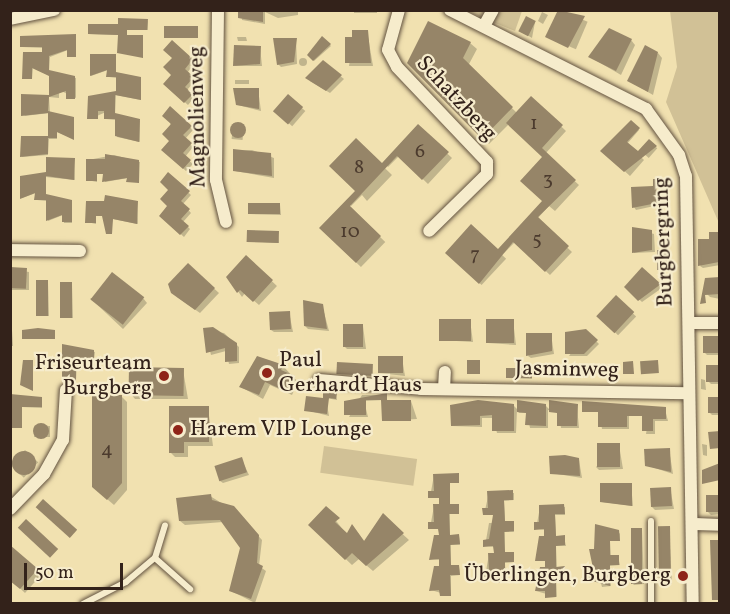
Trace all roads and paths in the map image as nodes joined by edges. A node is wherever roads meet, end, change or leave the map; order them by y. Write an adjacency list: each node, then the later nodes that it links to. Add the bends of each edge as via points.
1 (54, 10): 6 (street)
2 (218, 10): 8 (street, Magnolienweg, via 216,180)
3 (399, 10): 9 (street, Schatzberg, via 388,50 397,67 487,162 487,174)
4 (450, 10): 7 (street, Burgbergring)
5 (493, 10): 7 (street)
6 (10, 19)
7 (484, 26): 12 (street, Burgbergring, via 646,109 664,131 686,176)
8 (226, 222)
9 (429, 231)
10 (10, 250): 11 (street)
11 (80, 251)
12 (688, 323): 13 (street); 18 (street, Burgbergring)
13 (720, 323)
14 (444, 372): 16 (street)
15 (319, 380): 16 (street, Jasminweg)
16 (444, 389): 18 (street, Jasminweg)
17 (66, 390): 19 (street, via 63,441 44,474)
18 (688, 393): 21 (street, Burgbergring)
19 (10, 509)
20 (651, 521): 27 (lane)
21 (695, 524): 22 (street); 28 (street, Burgbergring)
22 (720, 525)
23 (165, 526): 24 (lane)
24 (155, 558): 25 (lane); 26 (lane, via 126,582)
25 (190, 589)
26 (83, 603)
27 (651, 603)
28 (693, 603)

